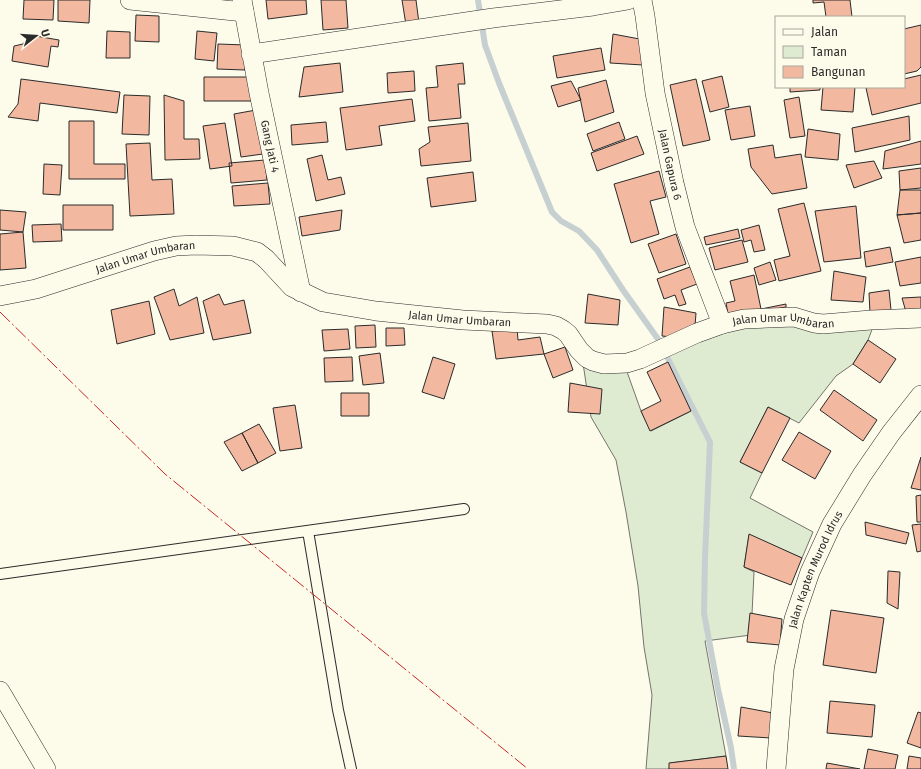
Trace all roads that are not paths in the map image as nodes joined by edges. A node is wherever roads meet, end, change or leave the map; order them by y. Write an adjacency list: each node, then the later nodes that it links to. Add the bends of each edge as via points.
1 (130, 0): 5 (street)
2 (628, 0): 4 (street)
3 (642, 0): 10 (street, Jalan Gapura 6, via 655,93 674,183 686,227)
4 (593, 3): 6 (street)
5 (243, 6): 6 (street, Gang Jati 4)
6 (251, 54): 7 (street, Gang Jati 4)
7 (301, 292): 8 (street, Jalan Umar Umbaran, via 289,286 257,252 233,246 196,245 154,251 36,289); 10 (street, Jalan Umar Umbaran, via 323,302 376,311 556,326 568,334 587,358 604,364 640,359 677,341)
8 (0, 296)
9 (921, 318): 10 (street, Jalan Umar Umbaran, via 823,324 788,317 744,319)
10 (722, 324)
11 (921, 395): 18 (street, Jalan Kapten Murod Idrus, via 862,475 832,524 810,572 794,619 784,669)
12 (464, 509): 13 (lane)
13 (308, 531): 14 (lane); 17 (lane, via 338,710)
14 (0, 574)
15 (0, 691): 16 (street)
16 (46, 769)
17 (351, 769)
18 (776, 769)

